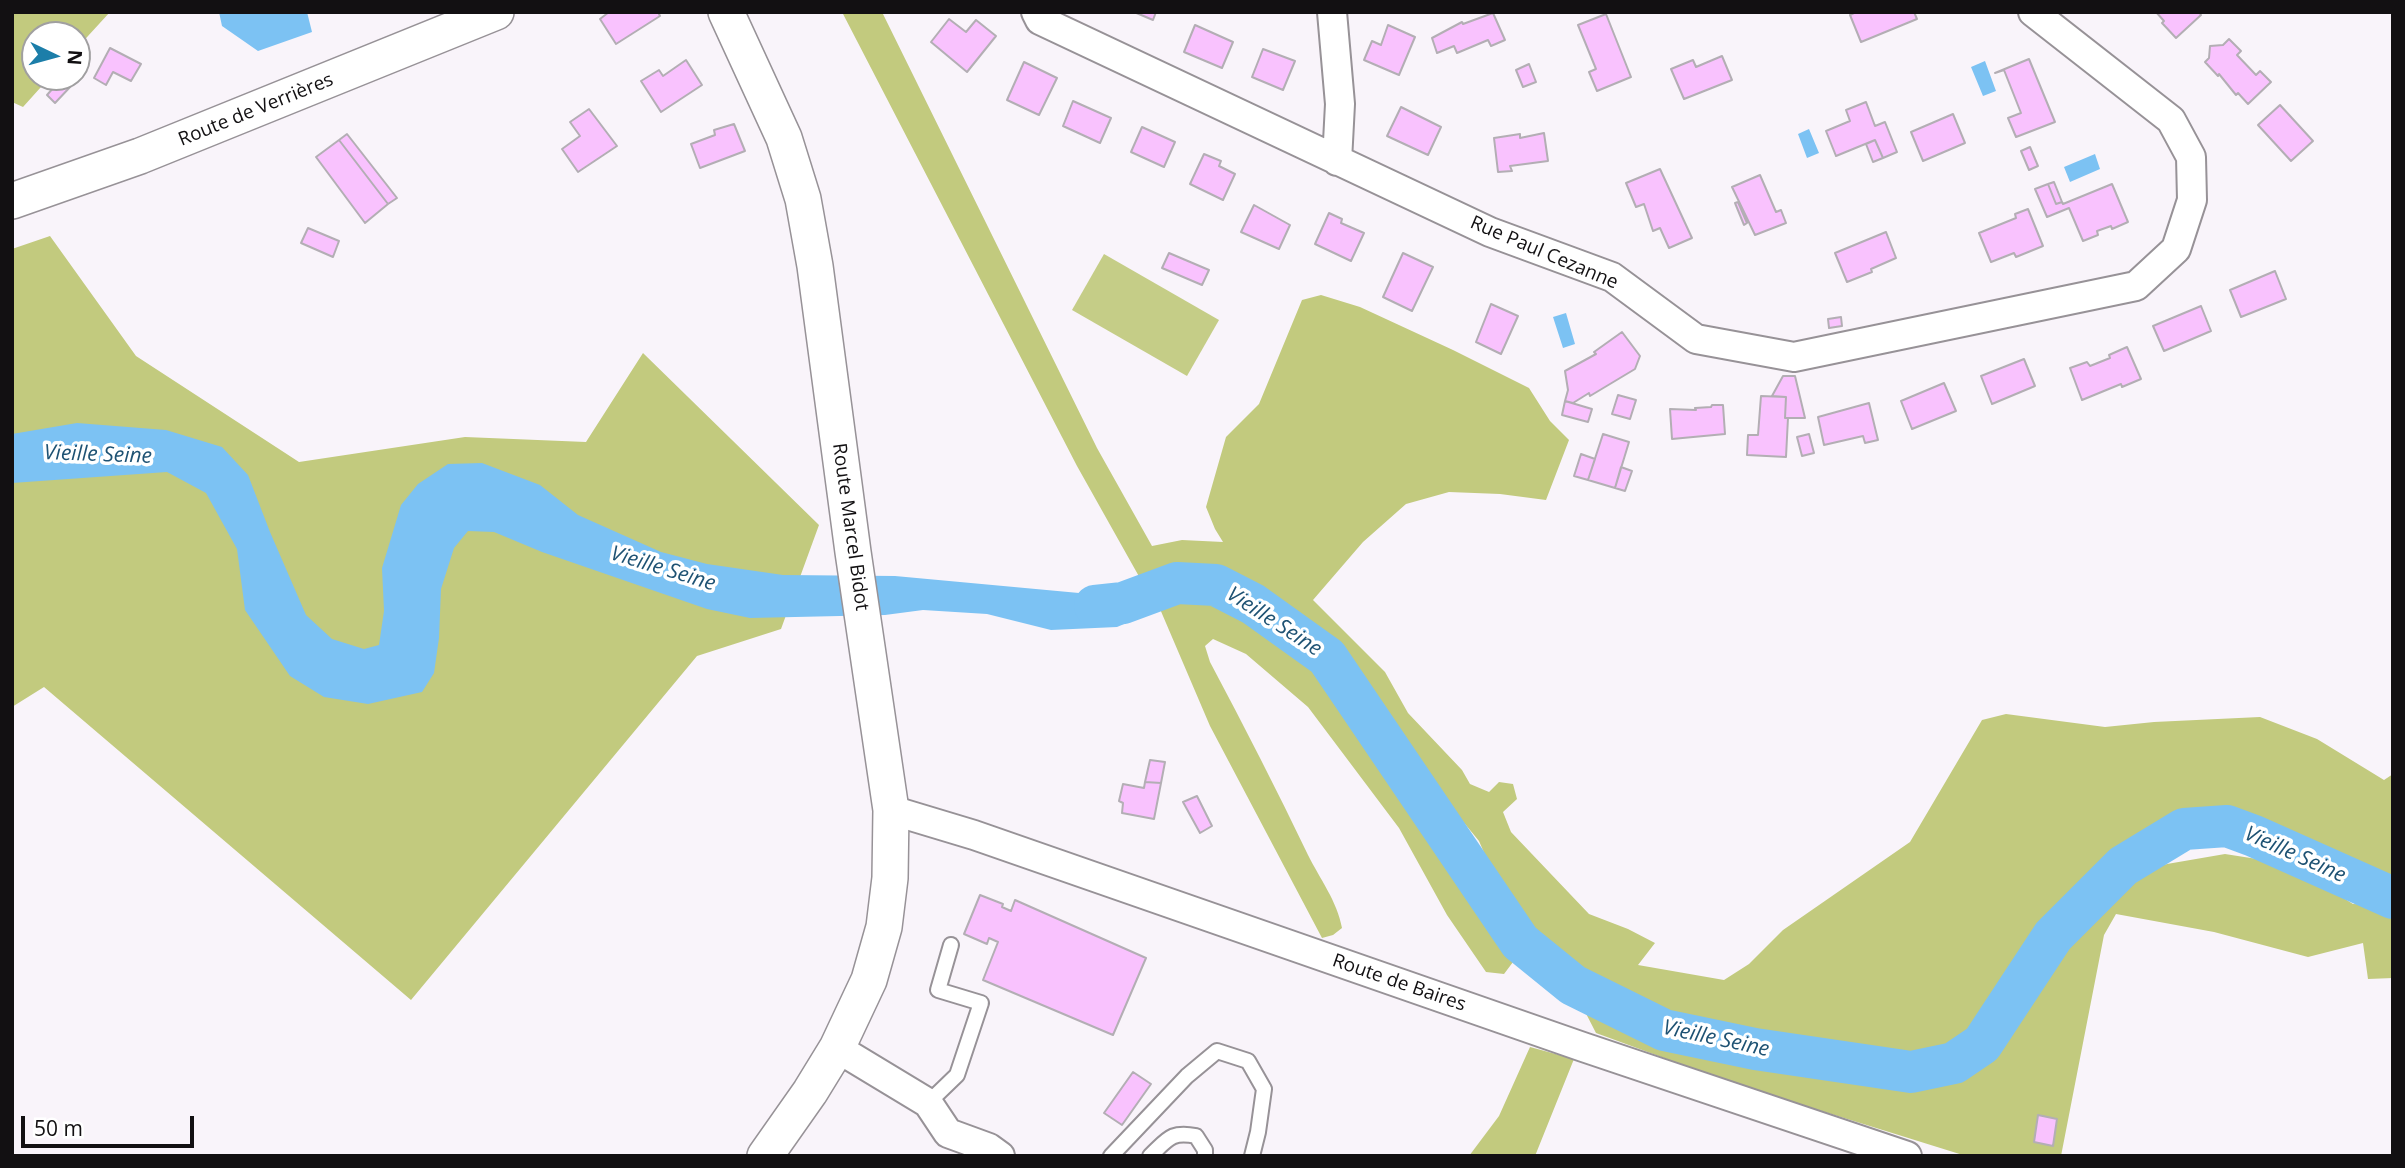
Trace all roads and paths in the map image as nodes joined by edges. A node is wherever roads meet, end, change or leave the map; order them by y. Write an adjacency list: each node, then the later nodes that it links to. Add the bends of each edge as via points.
1 (496, 12): 7 (street, Route de Verrières, via 153,151)
2 (726, 12): 8 (street, Route Marcel Bidot, via 784,138 803,199)
3 (1036, 12): 6 (street, Rue Paul Cezanne, via 1040,20)
4 (1332, 12): 6 (street, via 1340,104)
5 (2033, 12): 6 (street, Rue Paul Cezanne, via 2171,120 2191,157 2192,200 2176,249 2136,286 1794,357 1696,339 1612,277 1490,232)
6 (1337, 161)
7 (12, 201)
8 (891, 810): 10 (street, Route Marcel Bidot, via 884,927 869,980); 20 (street, Route de Baires)
9 (951, 945): 11 (lane, via 938,990 982,1003 957,1075)
10 (837, 1048): 11 (street); 13 (street, Route Marcel Bidot)
11 (928, 1103): 12 (street)
12 (948, 1133): 14 (lane); 15 (street)
13 (765, 1156)
14 (968, 1156)
15 (1000, 1156)
16 (1111, 1156): 19 (lane, via 1186,1076 1217,1051 1248,1061 1264,1089)
17 (1150, 1156): 18 (lane, via 1180,1133 1196,1136)
18 (1205, 1156)
19 (1252, 1156)
20 (1907, 1156)

